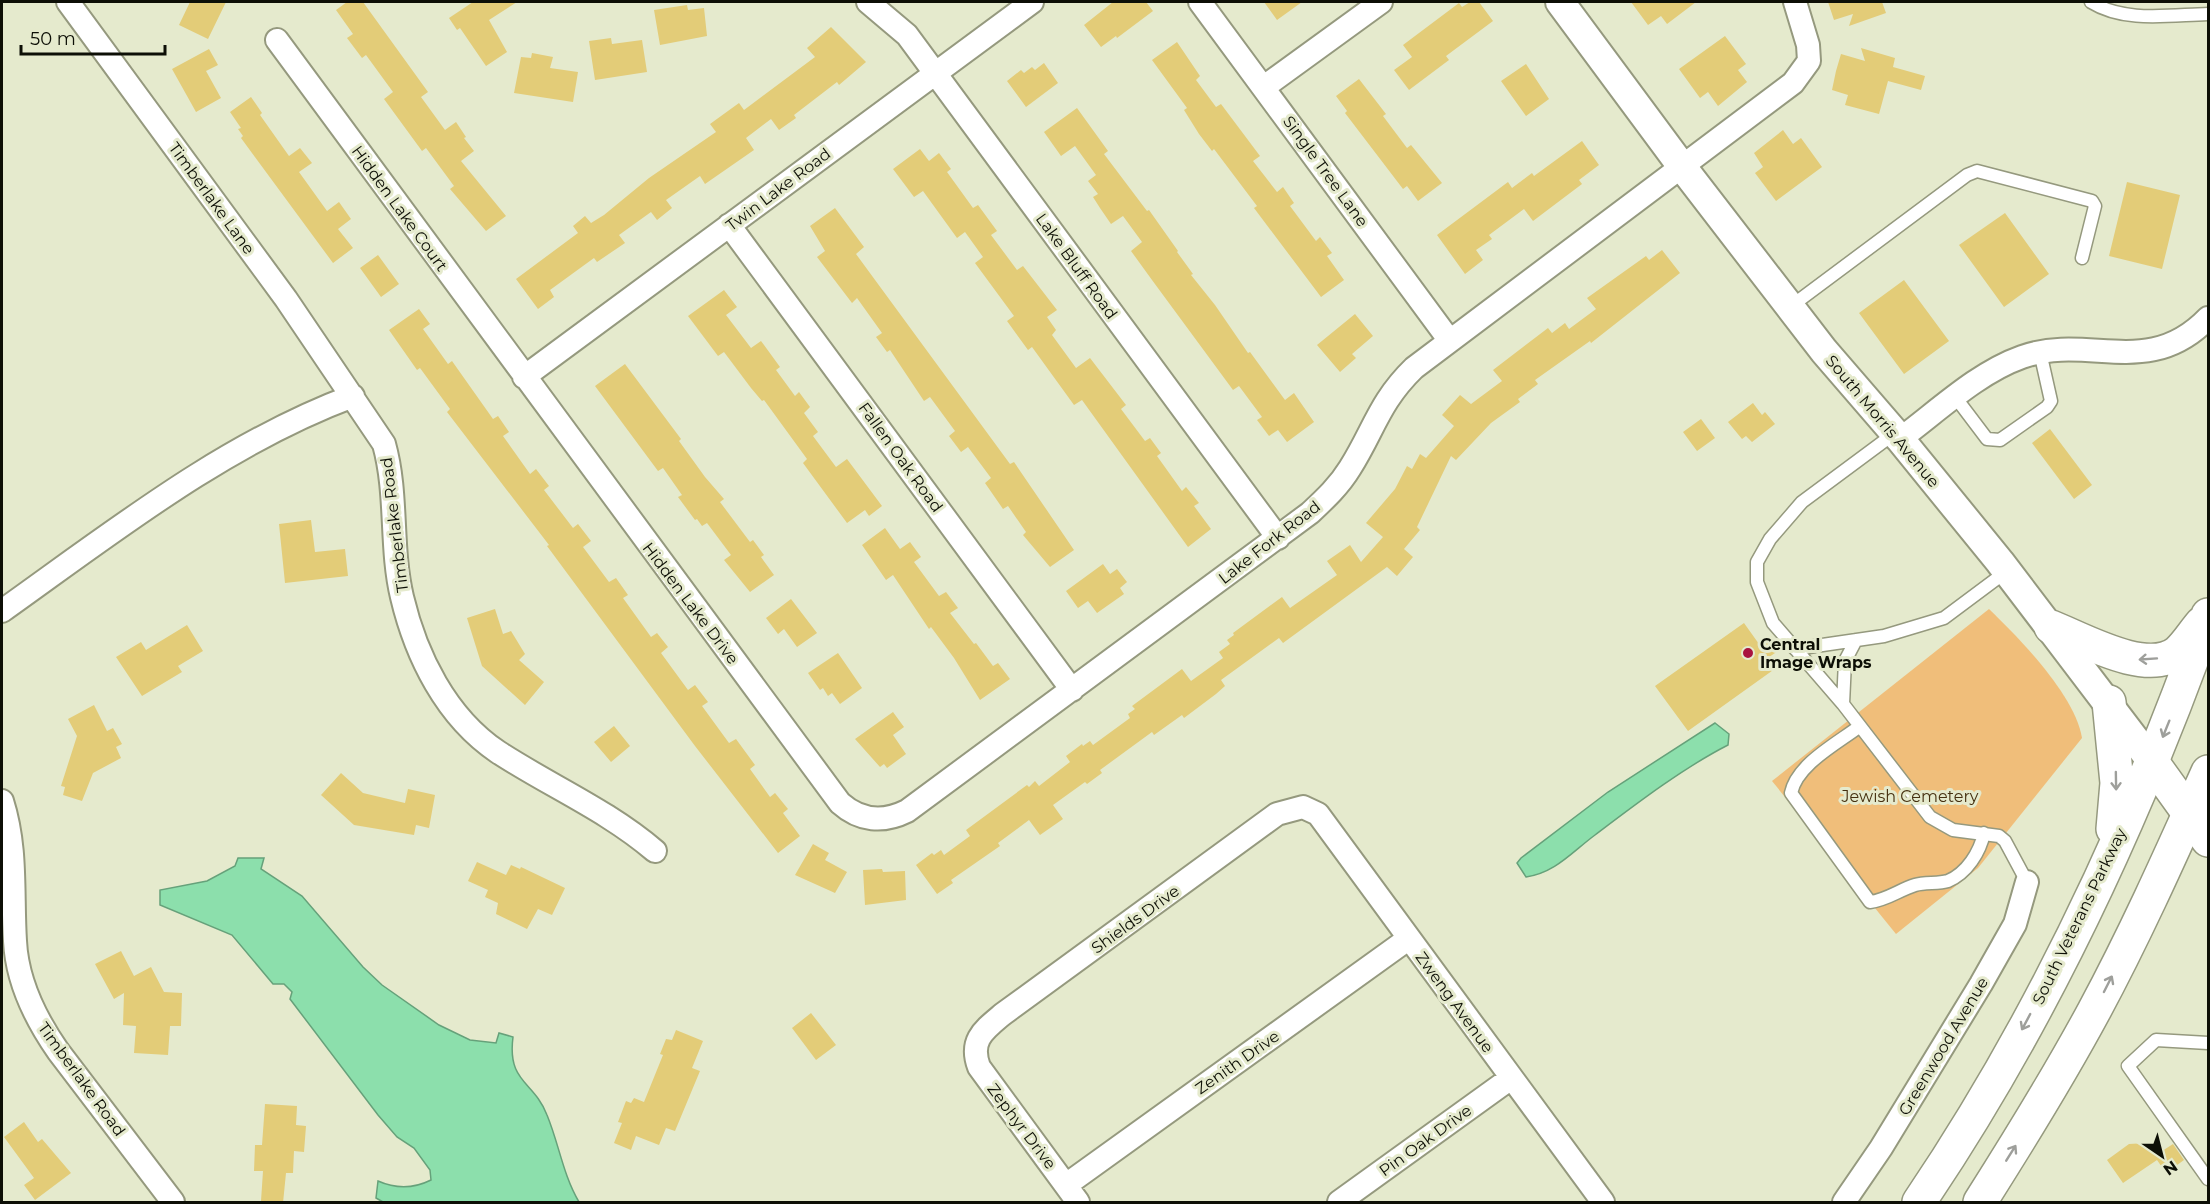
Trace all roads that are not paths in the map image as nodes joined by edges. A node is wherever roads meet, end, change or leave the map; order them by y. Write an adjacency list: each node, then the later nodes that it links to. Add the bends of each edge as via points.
1 (68, 2): 21 (street, Timberlake Lane)
2 (868, 2): 11 (street, Lake Bluff Road, via 907,35)
3 (1032, 2): 11 (street, Twin Lake Road)
4 (1200, 2): 12 (street, Single Tree Lane)
5 (1381, 2): 12 (street)
6 (1560, 2): 13 (street, South Morris Avenue)
7 (1795, 2): 13 (street, Lake Fork Road, via 1809,61 1792,83)
8 (2091, 2): 9 (lane, via 2102,9 2132,16)
9 (2208, 14)
10 (277, 39): 20 (street, Hidden Lake Court)
11 (934, 72): 14 (street, Twin Lake Road); 24 (street, Lake Bluff Road)
12 (1264, 87): 18 (street, Single Tree Lane)
13 (1683, 168): 16 (street, South Morris Avenue); 18 (street, Lake Fork Road)
14 (729, 225): 20 (street, Twin Lake Road); 31 (street, Fallen Oak Road)
15 (2082, 258): 16 (lane, via 2095,206 2092,201 1977,171)
16 (1790, 307): 23 (street, South Morris Avenue)
17 (2208, 318): 19 (street, via 2179,340 2149,352)
18 (1450, 341): 24 (street, Lake Fork Road, via 1414,368 1389,396 1352,464 1331,493)
19 (2040, 352): 22 (street, via 2001,367); 22 (lane, via 2051,402 2000,440 1987,439)
20 (524, 377): 40 (street, Hidden Lake Drive, via 840,803)
21 (353, 396): 26 (street, via 308,413 236,450); 43 (street, Timberlake Road, via 384,444 390,467 401,595 416,643 448,704 497,751 591,804)
22 (1956, 398): 23 (street)
23 (1897, 436): 25 (street, South Morris Avenue); 30 (lane, via 1802,502 1770,539 1757,562 1757,582 1764,604 1773,624)
24 (1278, 538): 31 (street, Lake Fork Road)
25 (2007, 571): 28 (street, South Morris Avenue); 29 (lane, via 1944,618)
26 (2, 611)
27 (2208, 615): 28 (main road, one-way to 28, via 2176,653 2153,660 2130,660); 35 (main road, South Veterans Parkway, one-way to 35, via 2181,695)
28 (2051, 627): 32 (street, South Morris Avenue)
29 (1856, 640): 30 (lane); 33 (lane, via 1845,661)
30 (1795, 649): 33 (lane)
31 (1072, 690): 40 (street, Lake Fork Road, via 907,811 888,819)
32 (2109, 702): 35 (street, South Morris Avenue); 44 (main road, one-way to 44, via 2117,783)
33 (1843, 704): 34 (lane)
34 (1860, 726): 41 (lane, via 1930,817 1953,830); 41 (lane, via 1801,772 1793,781 1791,793 1870,902 1956,875 1981,848)
35 (2152, 762): 39 (main road, South Morris Avenue); 44 (main road, South Veterans Parkway)
36 (2208, 772): 39 (main road)
37 (2, 801): 52 (street, Timberlake Road, via 15,860 15,942 26,995 58,1051)
38 (1303, 807): 46 (street, Zweng Avenue, via 1318,814); 48 (street, Shields Drive, via 1277,814 1003,1014)
39 (2190, 813): 42 (main road, South Morris Avenue); 57 (main road, one-way to 39, via 2094,1010)
40 (867, 818)
41 (1984, 833): 45 (lane, via 2006,841)
42 (2208, 840)
43 (655, 851)
44 (2110, 857): 56 (main road, South Veterans Parkway, one-way to 56, via 2065,951 1998,1074)
45 (2027, 882): 55 (street, Greenwood Avenue, via 2015,924 1981,984)
46 (1408, 939): 49 (street, Zweng Avenue); 51 (street, Zenith Drive)
47 (2208, 1043): 50 (lane, via 2156,1040 2128,1066)
48 (975, 1045): 51 (street, Zephyr Drive, via 974,1054 985,1077)
49 (1511, 1078): 53 (street, Pin Oak Drive); 54 (street, Zweng Avenue)
50 (2208, 1179)
51 (1072, 1194)
52 (173, 1203)
53 (1339, 1203)
54 (1603, 1203)
55 (1844, 1203)
56 (1919, 1203)
57 (1980, 1203)

